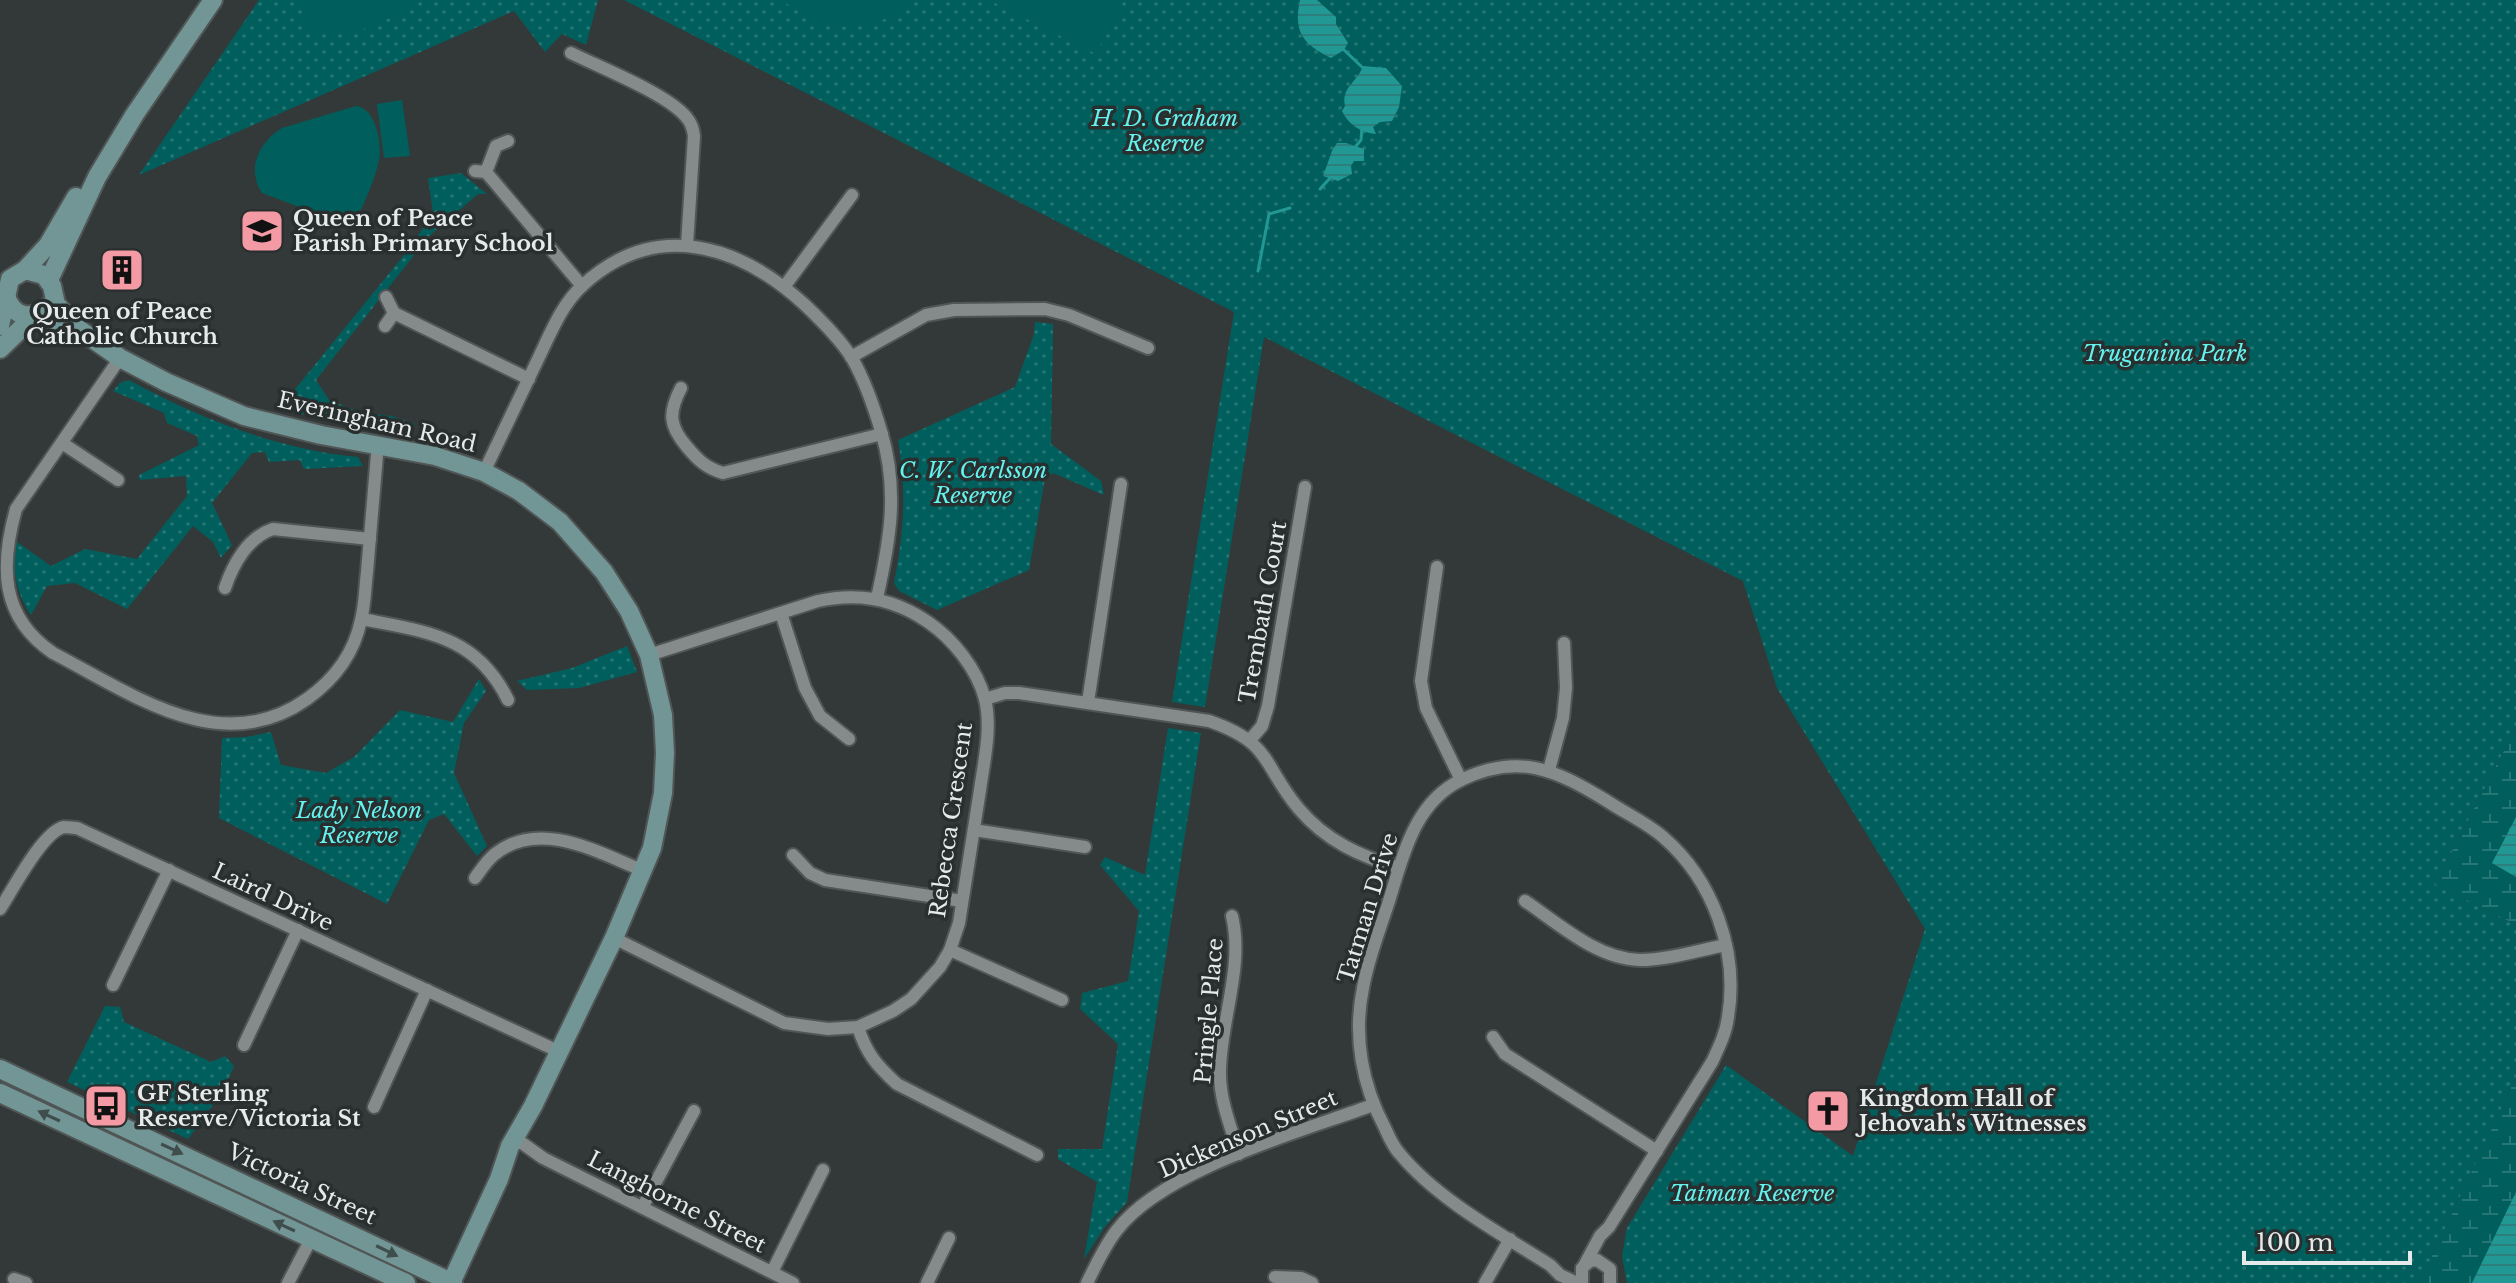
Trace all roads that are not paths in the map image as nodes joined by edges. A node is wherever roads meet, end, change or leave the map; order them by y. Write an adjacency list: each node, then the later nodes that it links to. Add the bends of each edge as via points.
1 (213, 0): 3 (street)
2 (571, 53): 6 (street, via 670,103 692,124)
3 (135, 114): 7 (street, via 116,132 48,245); 9 (street, via 86,197)
4 (508, 141): 8 (street, via 496,146 493,160 481,172)
5 (852, 195): 10 (street)
6 (687, 245): 8 (street, via 630,254); 10 (street, via 745,262)
7 (25, 270): 9 (street, via 38,271); 11 (street, via 10,279)
8 (582, 286): 22 (street, via 559,316)
9 (51, 287): 14 (street, via 51,303); 17 (street, Everingham Road, via 61,312)
10 (784, 287): 20 (street)
11 (6, 296): 14 (street, via 20,314); 15 (street)
12 (386, 297): 13 (street)
13 (394, 313): 16 (street); 22 (street)
14 (36, 315): 17 (street, Everingham Road); 19 (street)
15 (0, 326)
16 (385, 326)
17 (77, 328): 21 (street, Everingham Road)
18 (1148, 348): 20 (street, via 1045,309 954,310 926,315)
19 (0, 349)
20 (851, 357): 24 (street)
21 (120, 358): 25 (street); 26 (street, Everingham Road, via 244,416)
22 (529, 379): 27 (street)
23 (681, 388): 24 (street, via 673,409 674,432 699,462 723,473)
24 (882, 434): 35 (street, via 892,518)
25 (62, 443): 28 (street); 34 (street, via 5,532)
26 (378, 443): 27 (street, Everingham Road); 31 (street)
27 (484, 472): 39 (street, Everingham Road, via 560,522 604,572)
28 (118, 480)
29 (1121, 484): 42 (street)
30 (1305, 487): 44 (street, Trembath Court, via 1268,706 1262,726)
31 (370, 539): 33 (street, via 273,529 260,533 234,565); 37 (street)
32 (1437, 567): 46 (street, via 1421,681 1426,708)
33 (225, 588)
34 (1, 589): 37 (street, via 21,624 53,653 169,712 226,725 279,715 322,688 343,666)
35 (877, 598): 36 (street, Rebecca Crescent, via 834,597); 40 (street, Rebecca Crescent, via 913,611 941,630 969,663)
36 (781, 613): 39 (street, Rebecca Crescent); 43 (street, via 805,688 820,716)
37 (362, 619): 41 (street, via 436,634 464,647 486,665)
38 (1564, 643): 45 (street, via 1563,718)
39 (649, 655): 52 (street, Everingham Road, via 663,715 665,753 663,793)
40 (985, 699): 42 (street, via 1019,693); 47 (street, Rebecca Crescent, via 986,751)
41 (508, 700)
42 (1088, 702): 44 (street, via 1209,721)
43 (849, 739)
44 (1250, 740): 50 (street, via 1312,822 1344,848)
45 (1549, 770): 46 (street, Tatman Drive, via 1502,767); 60 (street, Tatman Drive, via 1661,835 1683,856 1709,896)
46 (1461, 780): 50 (street, Tatman Drive, via 1426,809)
47 (974, 830): 48 (street); 54 (street, Rebecca Crescent)
48 (1085, 847)
49 (793, 855): 54 (street, via 825,880)
50 (1399, 868): 71 (street, Tatman Drive, via 1363,988 1358,1033)
51 (169, 870): 56 (street, Laird Drive, via 64,827 43,844); 58 (street, Laird Drive); 62 (street)
52 (644, 871): 53 (street, via 548,837 517,841 494,854); 59 (street, Everingham Road)
53 (475, 878)
54 (962, 901): 61 (street, Rebecca Crescent)
55 (1525, 901): 60 (street, via 1625,959)
56 (0, 909)
57 (1232, 916): 76 (street, Pringle Place, via 1238,938 1220,1072)
58 (298, 930): 63 (street, Laird Drive); 67 (street)
59 (614, 938): 65 (street, Rebecca Crescent, via 784,1023); 68 (street, Everingham Road)
60 (1726, 945): 75 (street, Tatman Drive, via 1731,994 1724,1035)
61 (950, 950): 64 (street); 65 (street, Rebecca Crescent, via 911,999)
62 (113, 985)
63 (427, 990): 68 (street, Laird Drive); 72 (street)
64 (1062, 1000)
65 (858, 1027): 77 (street, via 864,1047 897,1084)
66 (1493, 1037): 75 (street, via 1505,1054)
67 (244, 1045)
68 (560, 1052): 74 (street, Everingham Road)
69 (0, 1069): 80 (street, Victoria Street, one-way to 80)
70 (0, 1093): 83 (street, Victoria Street, one-way to 70)
71 (1373, 1105): 76 (street, Dickenson Street); 84 (street, Tatman Drive, via 1398,1153 1435,1188)
72 (374, 1107)
73 (694, 1111): 79 (street)
74 (517, 1146): 79 (street, Langhorne Street); 93 (street, Everingham Road)
75 (1657, 1151): 81 (street, Tatman Drive)
76 (1239, 1154): 96 (street, Dickenson Street, via 1183,1178 1132,1213)
77 (1037, 1155)
78 (823, 1170): 88 (street)
79 (643, 1206): 88 (street, Langhorne Street)
80 (321, 1219): 83 (street); 93 (street, Victoria Street, one-way to 93)
81 (1609, 1227): 85 (street, Tatman Drive); 87 (street, Tatman Drive)
82 (949, 1238): 95 (street)
83 (311, 1239): 91 (street); 92 (street, Victoria Street)
84 (1510, 1239): 86 (street, Tatman Drive); 98 (street)
85 (1603, 1261): 87 (street); 90 (street)
86 (1550, 1265): 87 (street, Tatman Drive, via 1569,1271); 99 (street, Tatman Drive)
87 (1583, 1266): 99 (street)
88 (772, 1272): 94 (street, Langhorne Street)
89 (1275, 1277): 97 (street)
90 (1611, 1281)
91 (288, 1283)
92 (406, 1283)
93 (452, 1283)
94 (793, 1283)
95 (927, 1283)
96 (1087, 1283)
97 (1312, 1283)
98 (1485, 1283)
99 (1580, 1283)

